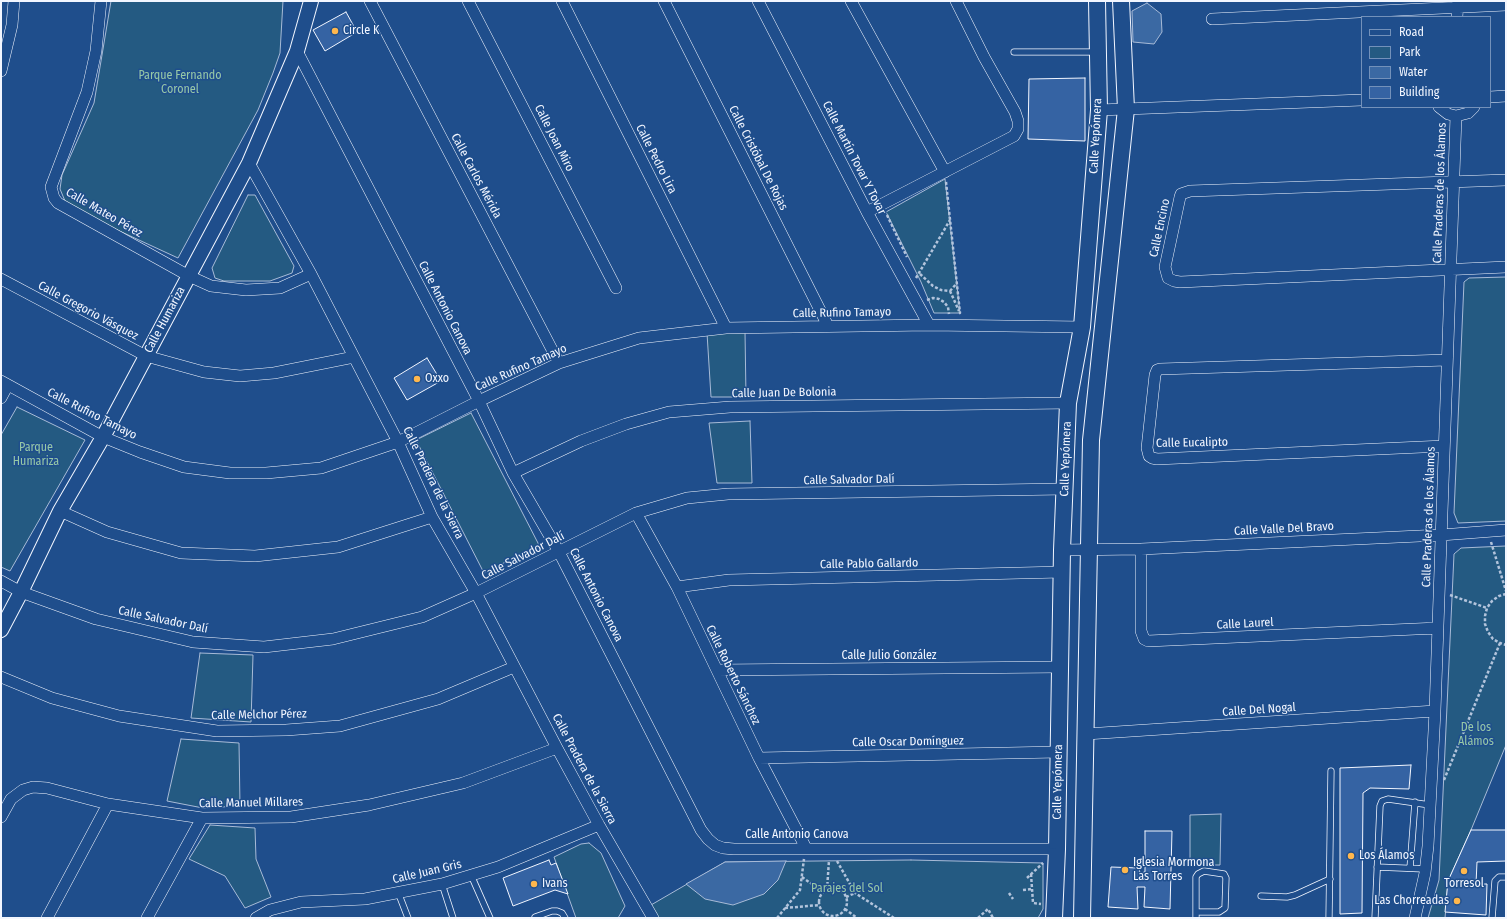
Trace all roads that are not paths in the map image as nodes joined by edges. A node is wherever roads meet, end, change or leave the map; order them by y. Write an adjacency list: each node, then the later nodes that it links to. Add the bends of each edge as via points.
1 (14, 1): 19 (street, via 12,25)
2 (101, 1): 36 (street, Calle Mateo Pérez, via 96,51 87,92 52,192 58,203)
3 (311, 1): 16 (street, Calle Humariza)
4 (370, 1): 46 (street, Calle Carlos Mérida)
5 (468, 1): 38 (street, Calle Joan Miro)
6 (562, 1): 42 (street, Calle Pedro Lira)
7 (664, 1): 40 (street, Calle Cristóbal De Rojas)
8 (758, 1): 32 (street, Calle Martín Tovar Y Tovar)
9 (851, 1): 29 (street)
10 (956, 1): 29 (street, via 1015,112 1018,129 1014,136)
11 (1097, 1): 18 (main road, Calle Yepómera)
12 (1121, 1): 25 (main road, Calle Yepómera)
13 (1506, 5): 14 (street)
14 (1457, 8): 15 (street)
15 (1212, 19)
16 (297, 51): 28 (street, Calle Humariza); 49 (street, Calle Antonio Canova)
17 (1014, 52): 18 (lane)
18 (1097, 52): 26 (main road, Calle Yepómera)
19 (1, 71)
20 (1506, 96): 21 (street)
21 (1491, 97)
22 (1361, 100): 25 (street)
23 (1440, 108): 27 (street)
24 (1473, 108): 27 (street, via 1468,113)
25 (1126, 109): 26 (street); 61 (main road, Calle Yepómera, via 1091,440)
26 (1099, 110): 41 (main road, Calle Yepómera)
27 (1456, 116): 31 (street, Calle Praderas de los Álamos)
28 (249, 163): 35 (street, Calle Pradera de la Sierra); 36 (street, Calle Humariza)
29 (945, 172): 32 (street)
30 (1506, 180): 31 (street, Calle Encino)
31 (1453, 183): 34 (street, Calle Praderas de los Álamos); 34 (street, Calle Encino, via 1190,190 1180,197 1165,267 1168,278 1180,282)
32 (867, 212): 39 (street, Calle Martín Tovar Y Tovar)
33 (1506, 267): 34 (street, Calle Encino)
34 (1450, 268): 45 (street, Calle Praderas de los Álamos)
35 (311, 274): 36 (street, Calle Mateo Pérez, via 280,288 246,290 212,286); 44 (street, Calle Pradera de la Sierra)
36 (189, 276): 43 (street, Calle Humariza)
37 (1, 279): 43 (street, Calle Gregorio Vásquez)
38 (616, 288)
39 (929, 325): 40 (street, Calle Rufino Tamayo); 41 (street, Calle Rufino Tamayo)
40 (828, 326): 42 (street, Calle Rufino Tamayo)
41 (1082, 327): 50 (main road, Calle Yepómera)
42 (726, 328): 46 (street, Calle Rufino Tamayo, via 639,338)
43 (146, 356): 44 (street, Calle Gregorio Vásquez, via 204,372 240,376 274,373); 51 (street, Calle Humariza)
44 (354, 357): 52 (street, Calle Pradera de la Sierra)
45 (1447, 360): 53 (street, Calle Praderas de los Álamos); 53 (street, Calle Eucalipto, via 1160,369 1156,373 1147,448 1149,456 1157,458)
46 (559, 363): 49 (street, Calle Rufino Tamayo)
47 (5, 383): 48 (street); 51 (street, Calle Rufino Tamayo)
48 (1, 398)
49 (479, 401): 52 (street, Calle Rufino Tamayo); 54 (street, Calle Antonio Canova)
50 (1068, 403): 54 (street, Calle Juan De Bolonia, via 730,407 669,412 626,424 581,441); 55 (main road, Calle Yepómera)
51 (103, 437): 52 (street, Calle Rufino Tamayo, via 184,467 230,473 321,468); 56 (street, Calle Humariza)
52 (398, 442): 58 (street, Calle Pradera de la Sierra)
53 (1444, 446): 60 (street, Calle Praderas de los Álamos)
54 (513, 473): 64 (street, Calle Antonio Canova)
55 (1065, 489): 57 (street, Calle Salvador Dalí, via 728,494 687,498); 63 (main road, Calle Yepómera)
56 (60, 512): 58 (street, via 108,532 181,553 255,556 338,547); 68 (street, Calle Humariza)
57 (636, 513): 64 (street, Calle Salvador Dalí); 67 (street, Calle Roberto Sánchez)
58 (432, 517): 69 (street, Calle Pradera de la Sierra)
59 (1506, 530): 60 (street, Calle Valle Del Bravo)
60 (1441, 535): 62 (street, Calle Valle Del Bravo); 70 (street, Calle Praderas de los Álamos)
61 (1089, 549): 62 (street, Calle Valle Del Bravo); 63 (street, Calle Valle Del Bravo); 77 (main road, Calle Yepómera)
62 (1141, 549): 70 (street, Calle Laurel, via 1141,631 1148,641)
63 (1062, 550): 65 (main road, Calle Yepómera)
64 (559, 552): 69 (street, Calle Salvador Dalí); 88 (street, Calle Antonio Canova, via 697,823 708,839 723,848)
65 (1062, 572): 67 (street, Calle Pablo Gallardo, via 729,580); 73 (main road, Calle Yepómera)
66 (1, 581): 68 (street, Calle Salvador Dalí)
67 (677, 587): 74 (street, Calle Roberto Sánchez)
68 (21, 592): 69 (street, Calle Salvador Dalí, via 96,619 193,642 264,647 333,638 422,617); 71 (street, Calle Humariza)
69 (476, 594): 72 (street, Calle Pradera de la Sierra)
70 (1438, 628): 76 (street, Calle Praderas de los Álamos)
71 (1, 630)
72 (514, 667): 75 (street, Calle Melchor Pérez, via 438,699 340,726 286,730 217,731 119,716 52,698); 78 (street, Calle Pradera de la Sierra)
73 (1060, 667): 74 (street, Calle Julio González); 79 (main road, Calle Yepómera)
74 (717, 670): 80 (street, Calle Roberto Sánchez)
75 (1, 676)
76 (1435, 711): 77 (street, Calle Del Nogal); 84 (street, Calle Praderas de los Álamos)
77 (1086, 734): 112 (main road, Calle Yepómera)
78 (557, 748): 86 (street, Calle Manuel Millares, via 463,784 370,805 291,817); 87 (street, Calle Pradera de la Sierra)
79 (1058, 752): 80 (street, Calle Oscar Domínguez); 89 (main road, Calle Yepómera)
80 (759, 758): 88 (street, Calle Roberto Sánchez)
81 (1331, 771): 95 (lane)
82 (1415, 802): 84 (lane); 90 (lane, via 1388,799 1382,802); 91 (lane)
83 (108, 804): 85 (street, Calle Manuel Millares, via 47,788 33,787 11,798); 86 (street, Calle Manuel Millares); 102 (street)
84 (1430, 805): 92 (street, Calle Praderas de los Álamos)
85 (1, 817)
86 (202, 818): 103 (street)
87 (599, 825): 93 (street, Calle Juan Gris, via 498,867); 109 (street, Calle Pradera de la Sierra)
88 (805, 848): 89 (street, Calle Antonio Canova)
89 (1057, 849): 99 (main road, Calle Yepómera)
90 (1377, 867): 91 (lane); 114 (lane)
91 (1410, 868): 92 (lane)
92 (1425, 869): 115 (street, Calle Praderas de los Álamos)
93 (471, 875): 96 (street, Calle Juan Gris); 107 (lane)
94 (1506, 877): 116 (lane, via 1499,877 1495,881)
95 (1330, 879): 98 (lane, via 1287,898); 113 (lane)
96 (442, 884): 97 (street, Calle Juan Gris); 106 (lane)
97 (398, 892): 104 (street, Calle Juan Gris, via 365,899 301,902 270,910); 105 (lane)
98 (1261, 896)
99 (1055, 898): 110 (main road); 111 (main road, Calle Yepómera)
100 (1196, 915): 100 (lane, via 1219,912 1225,908 1224,874 1204,871 1198,874)
101 (535, 917): 108 (lane, via 557,911)
102 (47, 918)
103 (147, 918)
104 (256, 918)
105 (408, 918)
106 (453, 918)
107 (490, 918)
108 (565, 918)
109 (653, 918)
110 (1044, 918)
111 (1054, 918)
112 (1082, 918)
113 (1329, 918)
114 (1375, 918)
115 (1414, 918)
116 (1492, 918)

